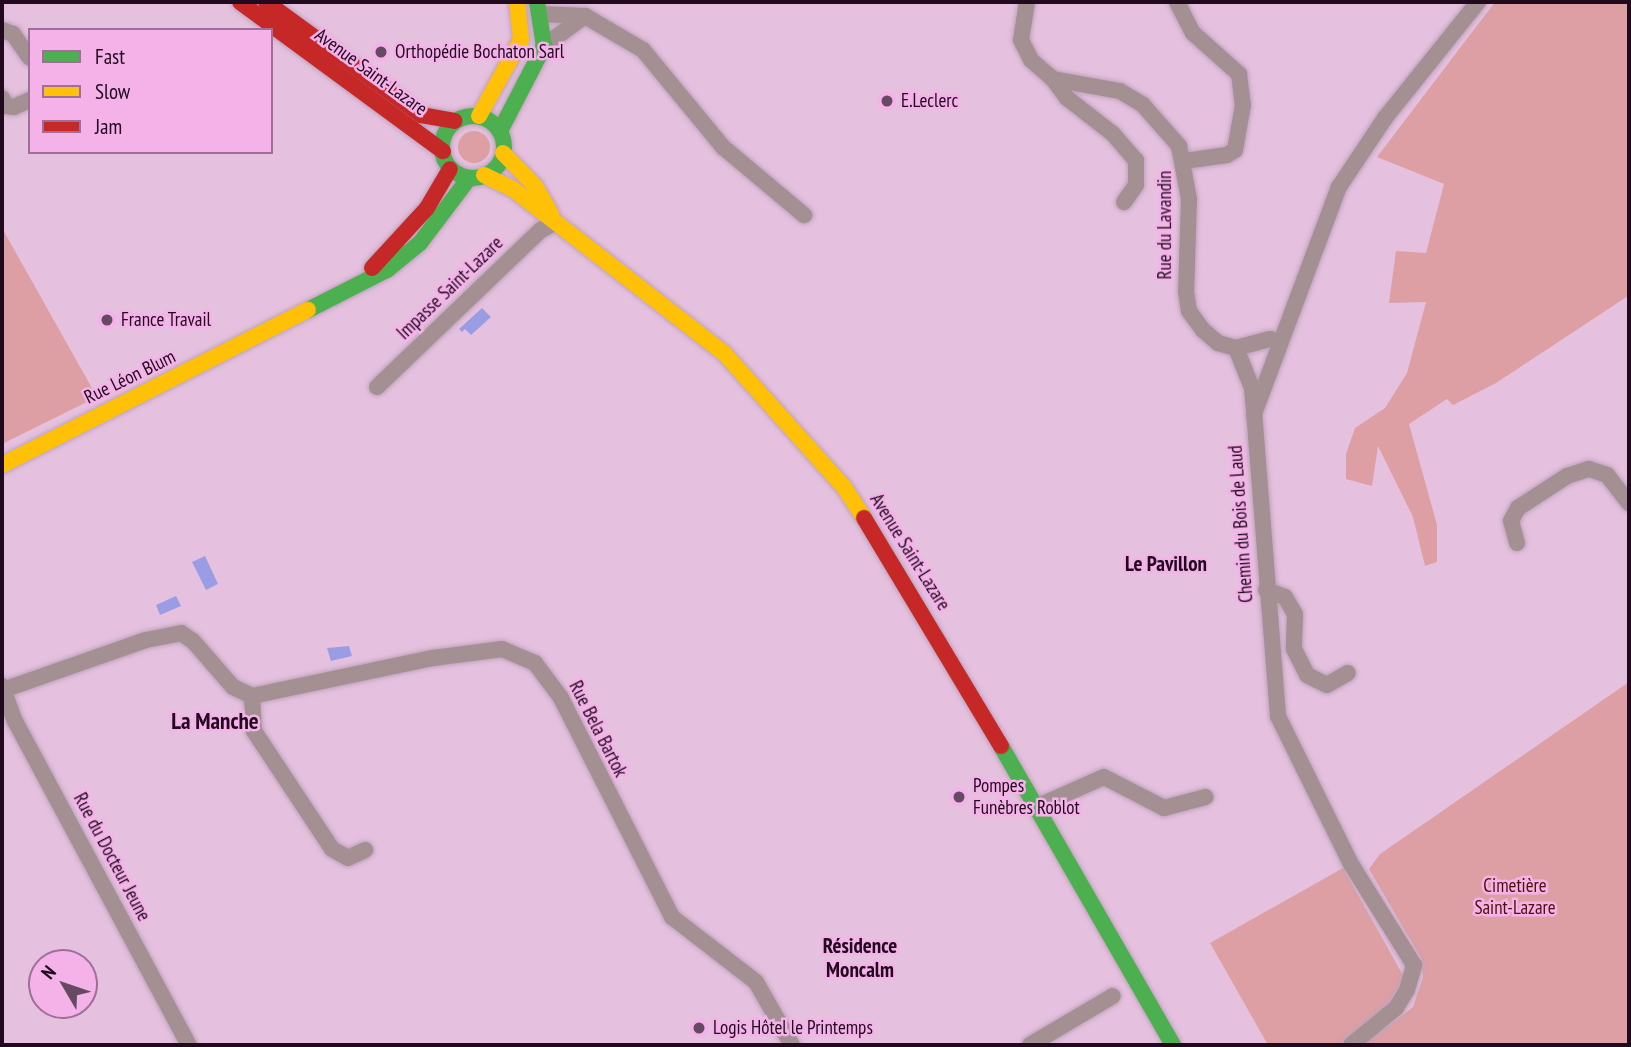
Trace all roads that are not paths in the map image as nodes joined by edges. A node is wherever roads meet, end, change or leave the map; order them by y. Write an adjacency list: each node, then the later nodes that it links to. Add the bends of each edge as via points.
1 (240, 2): 19 (main road, Avenue Saint-Lazare)
2 (266, 2): 17 (main road, Avenue Saint-Lazare, via 421,115)
3 (517, 2): 10 (main road)
4 (1027, 2): 13 (street, via 1021,40 1031,60)
5 (1177, 2): 21 (street, via 1193,33 1239,74 1243,105 1235,150)
6 (1478, 2): 28 (street, Chemin du Bois de Laud, via 1385,118 1339,187)
7 (539, 8): 8 (street); 10 (main road); 11 (main road)
8 (584, 16): 11 (street); 25 (street, via 653,58 723,147)
9 (2, 30): 12 (street, via 13,33)
10 (521, 40): 16 (main road)
11 (544, 46): 18 (main road)
12 (28, 55)
13 (1053, 79): 21 (street, Rue du Lavandin, via 1120,91 1143,105 1179,146); 24 (street, via 1067,98 1113,134 1136,160 1136,186)
14 (2, 98): 15 (street, via 6,106 14,107)
15 (28, 101)
16 (479, 116): 17 (main road); 18 (main road)
17 (454, 121): 19 (main road, via 442,139)
18 (500, 131): 20 (main road)
19 (443, 151): 22 (main road)
20 (503, 153): 23 (main road); 26 (main road, Avenue Saint-Lazare, via 535,186)
21 (1185, 161): 29 (street, Rue du Lavandin, via 1189,311 1218,344)
22 (450, 169): 23 (main road); 27 (main road, Rue Léon Blum, via 427,208)
23 (477, 176): 26 (main road, Avenue Saint-Lazare, via 513,189); 27 (main road, Rue Léon Blum, via 420,243 387,270)
24 (1124, 202)
25 (804, 215)
26 (555, 223): 30 (street, Impasse Saint-Lazare, via 541,230); 40 (main road, Avenue Saint-Lazare, via 724,353 844,487 926,616)
27 (352, 288): 32 (main road, Rue Léon Blum)
28 (1280, 342): 29 (street, via 1270,339); 31 (street, Chemin du Bois de Laud)
29 (1236, 348): 31 (street, via 1252,388)
30 (377, 387)
31 (1254, 414): 35 (street, Chemin du Bois de Laud)
32 (2, 465)
33 (1629, 503): 34 (street, via 1607,475 1589,469 1567,476 1518,508 1511,521)
34 (1517, 543)
35 (1266, 590): 36 (street, via 1285,597 1295,614 1294,649 1307,675 1327,685); 47 (street, Chemin du Bois de Laud, via 1278,716 1350,864 1414,965 1396,1008)
36 (1348, 673)
37 (3, 688): 38 (street, via 146,640 181,634 193,640 233,687); 43 (street, Rue du Docteur Jeune, via 15,721)
38 (252, 696): 41 (street, via 254,731 332,849 348,858); 44 (street, Rue Bela Bartok, via 433,658 502,649 535,663 561,698 671,917 756,982)
39 (1206, 797): 40 (street, via 1164,808 1104,778)
40 (1036, 807): 46 (main road, Avenue Saint-Lazare)
41 (365, 850)
42 (1113, 996): 45 (street)
43 (189, 1045)
44 (792, 1045)
45 (1030, 1045)
46 (1173, 1045)
47 (1351, 1045)

